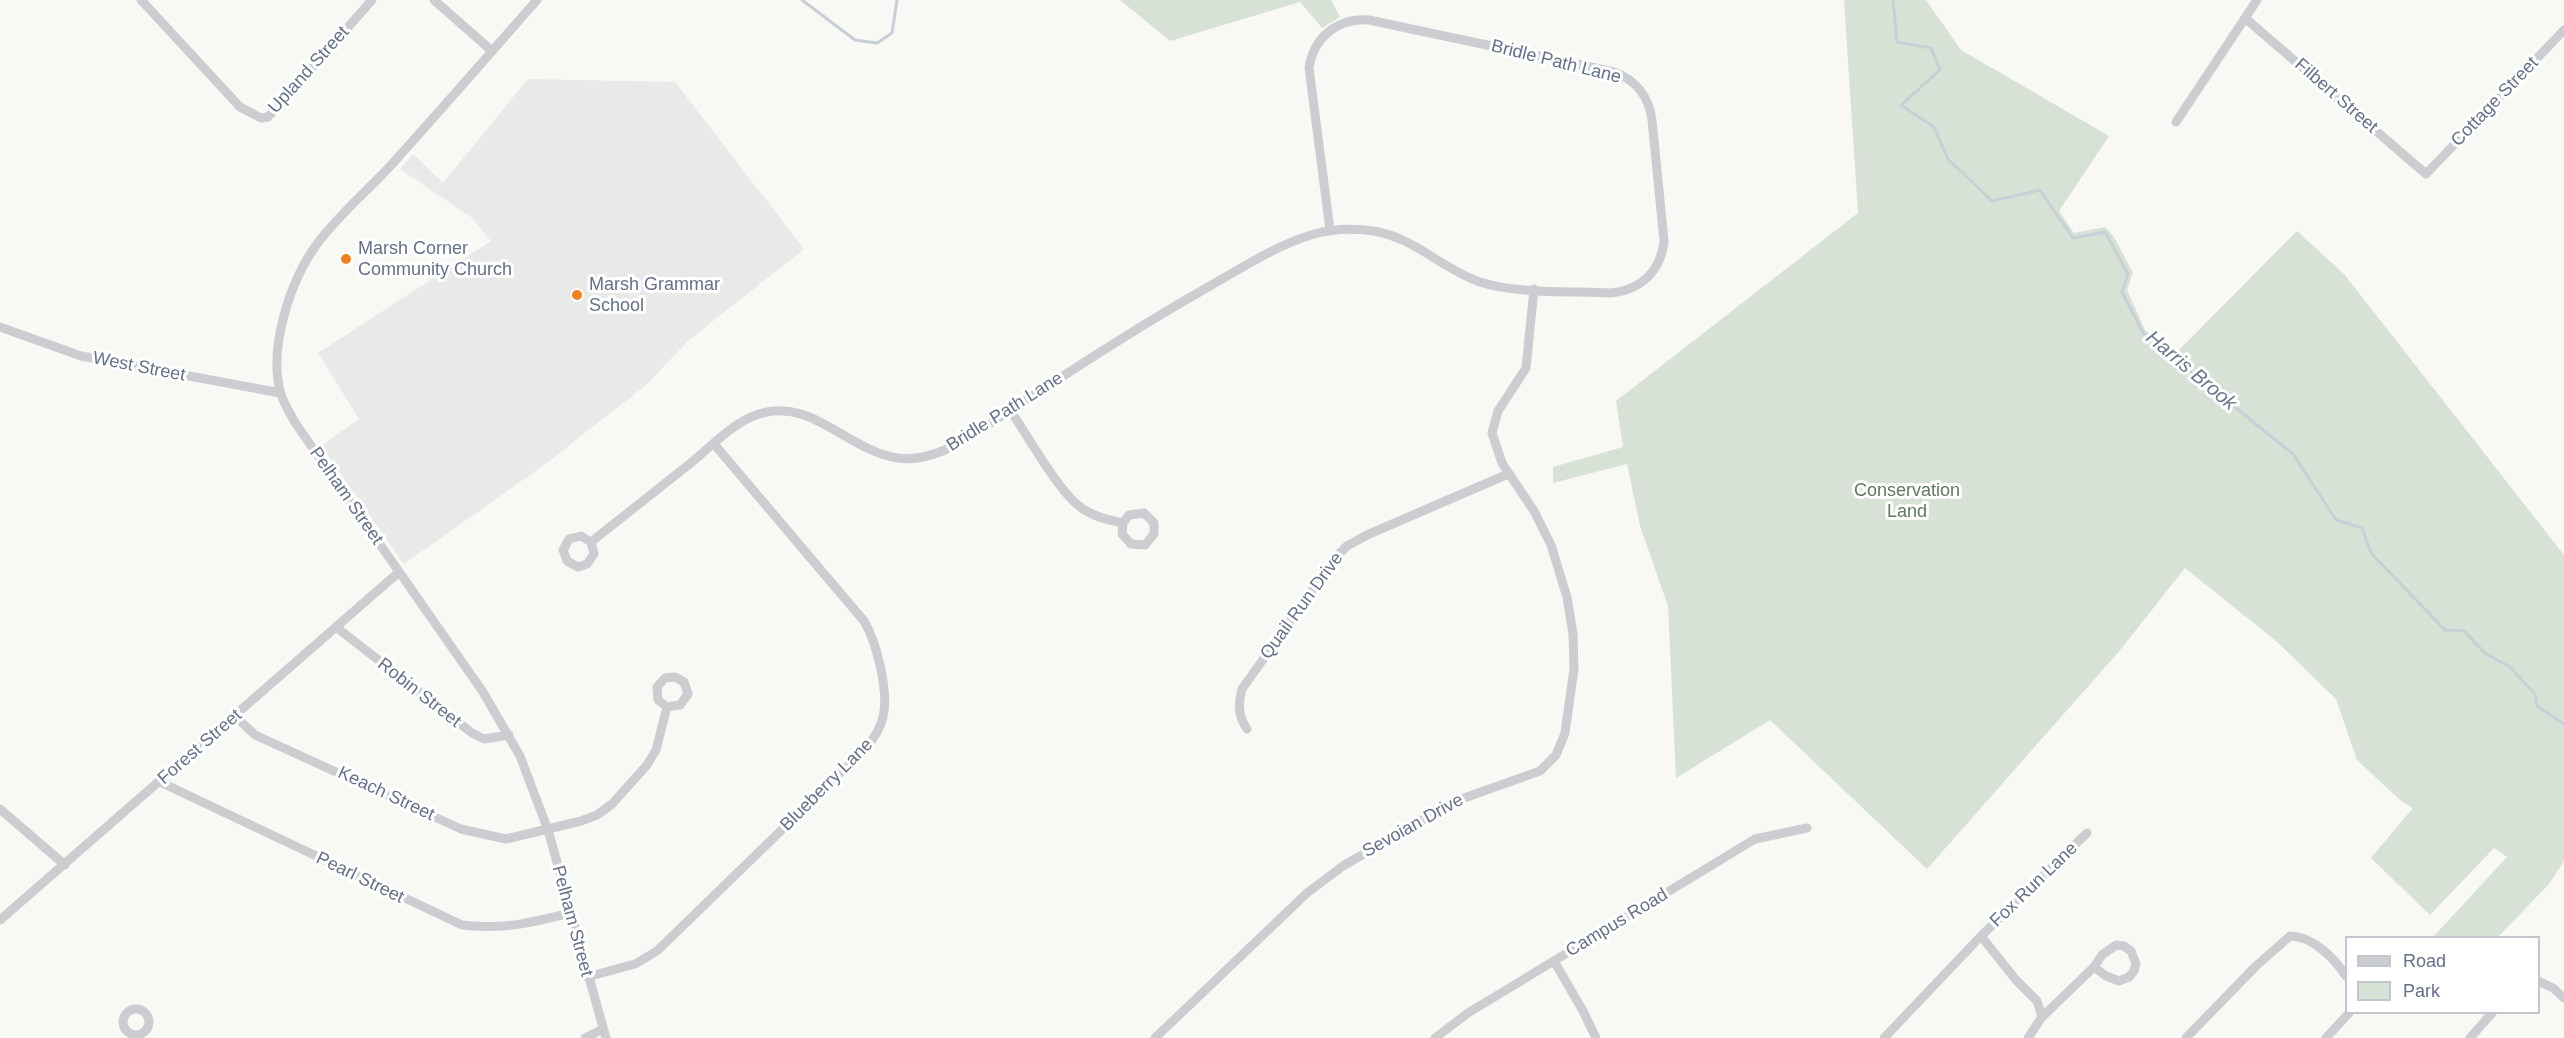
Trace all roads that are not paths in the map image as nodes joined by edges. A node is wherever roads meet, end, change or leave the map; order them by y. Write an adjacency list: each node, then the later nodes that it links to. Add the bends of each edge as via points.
1 (141, 0): 2 (street, Upland Street, via 240,107 261,118 267,117)
2 (372, 0)
3 (434, 0): 8 (street)
4 (537, 0): 8 (street, Pelham Street)
5 (2257, 0): 6 (street)
6 (2245, 18): 9 (street); 10 (street, Filbert Street)
7 (2564, 30): 10 (street, Cottage Street)
8 (492, 51): 14 (street, Pelham Street, via 310,254 293,287 279,341)
9 (2176, 122)
10 (2426, 174)
11 (1330, 231): 12 (street, Bridle Path Lane, via 1359,229 1388,234 1416,245 1479,281); 12 (street, Bridle Path Lane, via 1309,68 1317,44 1336,27 1369,20 1620,75 1641,90 1652,114 1664,233 1661,257 1648,278 1627,290 1611,293); 15 (street, Bridle Path Lane, via 1284,245 1174,306)
12 (1534, 289): 17 (street, Sevoian Drive, via 1526,368 1497,411 1493,425 1495,446)
13 (0, 327): 14 (street, West Street, via 81,356)
14 (281, 393): 20 (street, Pelham Street, via 304,437)
15 (1010, 410): 16 (street, Bridle Path Lane, via 946,450 910,460 882,455 809,416 789,411 758,414); 18 (street, via 1073,501 1090,513)
16 (714, 444): 19 (street, Bridle Path Lane); 38 (street, Blueberry Lane, via 864,621 876,647 884,714 878,733 865,749 657,951 635,964)
17 (1508, 474): 24 (street, Quail Run Drive, via 1367,535 1341,551 1242,689 1240,715); 46 (street, Sevoian Drive, via 1551,545 1571,617 1572,685 1565,733 1556,755 1540,771 1446,805 1343,866 1307,893)
18 (1123, 524)
19 (591, 542)
20 (399, 572): 21 (street, Forest Street); 25 (street, Pelham Street)
21 (336, 627): 23 (street, Forest Street); 25 (street, Robin Street, via 472,734 484,739)
22 (668, 708): 29 (street, Keach Street, via 656,750 619,798 589,819)
23 (234, 716): 26 (street, Forest Street); 29 (street, Keach Street, via 255,735 461,829 506,839)
24 (1247, 729)
25 (509, 735): 29 (street, Pelham Street, via 530,778)
26 (159, 782): 31 (street, Forest Street); 32 (street, Pearl Street, via 462,925 518,926)
27 (0, 809): 31 (street)
28 (1807, 828): 35 (street, Campus Road, via 1755,839)
29 (548, 830): 32 (street, Pelham Street)
30 (2087, 833): 34 (street, Fox Run Lane)
31 (65, 865): 33 (street, Forest Street)
32 (570, 913): 38 (street, Pelham Street)
33 (0, 920)
34 (1982, 936): 43 (street, via 2037,1001); 49 (street, Fox Run Lane)
35 (1554, 961): 47 (street, Campus Road, via 1468,1013); 48 (street)
36 (2094, 967): 36 (street, via 2116,945 2131,951 2136,964 2129,977 2119,981); 43 (street)
37 (2345, 975): 51 (street, via 2324,952 2302,937 2290,936)
38 (588, 977): 44 (street, Pelham Street)
39 (2540, 982): 40 (street)
40 (2564, 998)
41 (2348, 1014): 52 (street)
42 (2491, 1014): 53 (street)
43 (2042, 1017): 50 (street)
44 (605, 1034): 45 (street)
45 (585, 1038)
46 (1155, 1038)
47 (1435, 1038)
48 (1596, 1038)
49 (1884, 1038)
50 (2028, 1038)
51 (2186, 1038)
52 (2326, 1038)
53 (2470, 1038)

